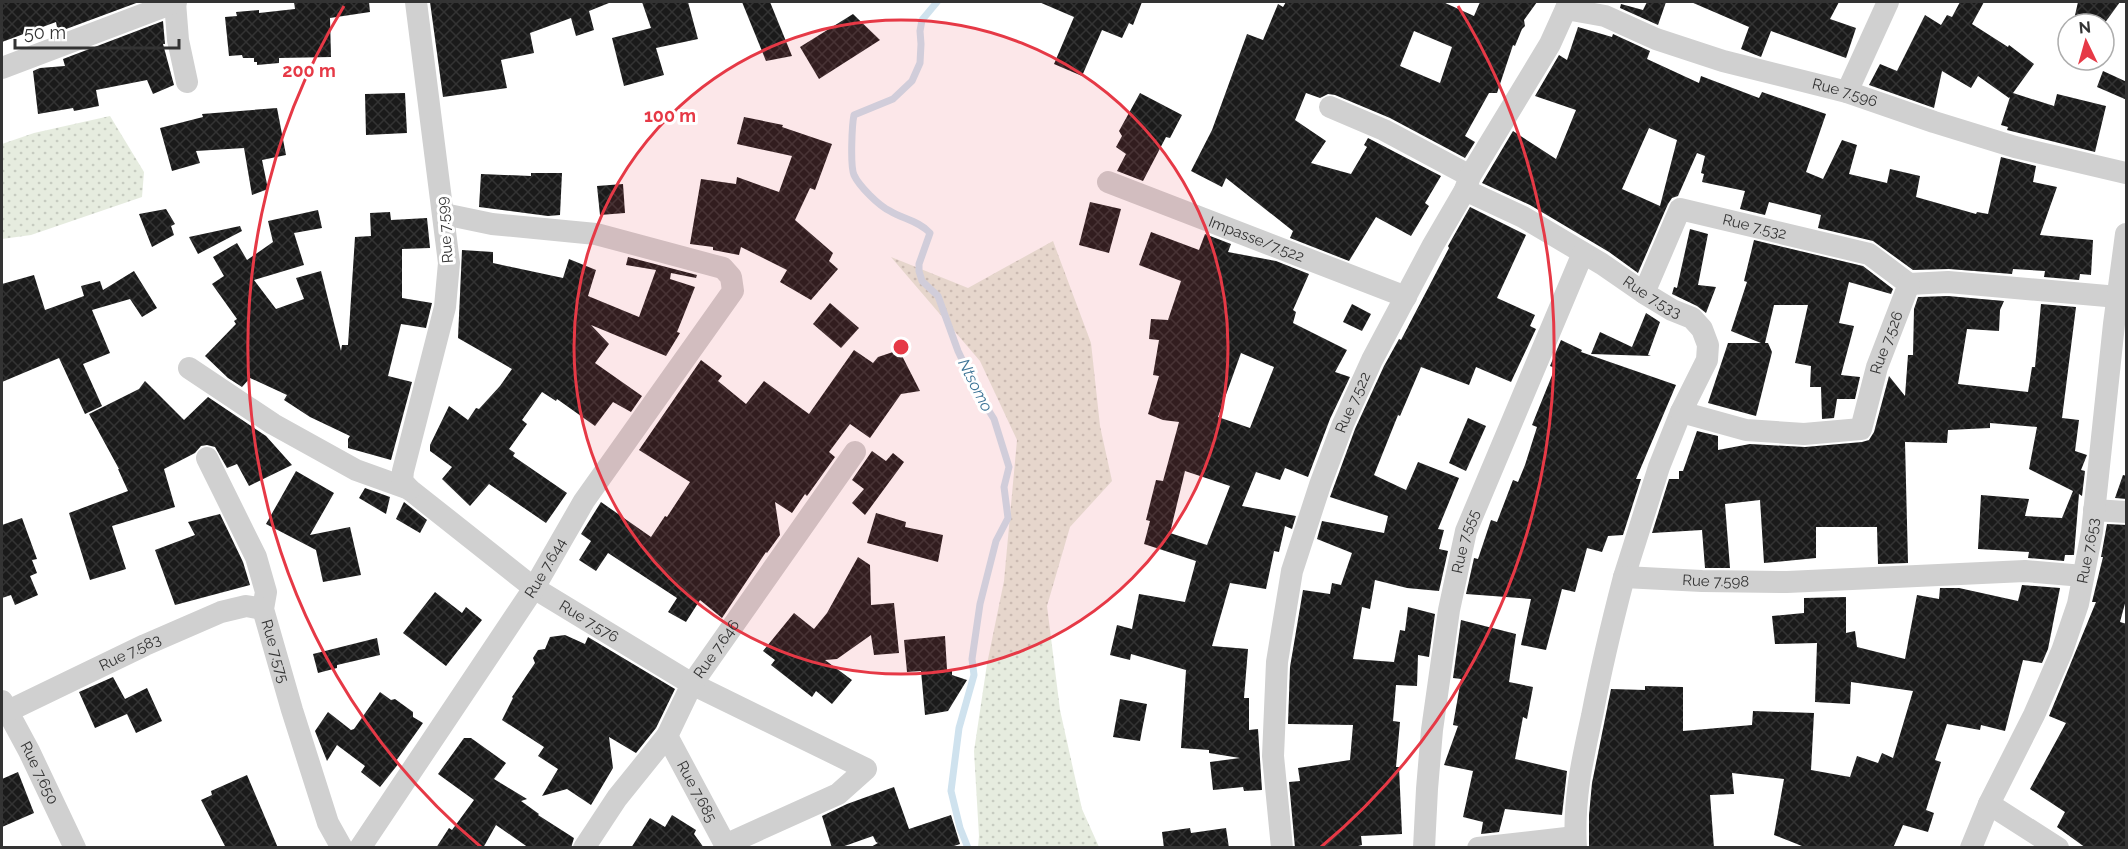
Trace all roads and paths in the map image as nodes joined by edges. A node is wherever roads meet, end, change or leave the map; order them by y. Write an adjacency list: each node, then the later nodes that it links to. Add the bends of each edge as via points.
1 (175, 2): 5 (street); 6 (street)
2 (416, 2): 12 (street, Rue 7.599)
3 (1888, 2): 7 (street)
4 (1567, 5): 7 (street, Rue 7.596, via 1723,61); 11 (street, Rue 7.522, via 1550,44)
5 (2, 68)
6 (187, 82)
7 (1847, 92): 9 (street, Rue 7.596, via 2015,147)
8 (1330, 107): 11 (street, Rue 7.533, via 1384,130)
9 (2127, 174)
10 (1108, 182): 17 (street, Impasse/7.522)
11 (1468, 183): 14 (street, Rue 7.533); 17 (street, Rue 7.522)
12 (444, 214): 23 (street, Rue 7.599, via 449,263 445,307 403,471 402,481); 28 (street, Rue 7.644, via 492,224 596,234 723,268 731,277 733,291 584,501)
13 (2127, 234): 18 (street, Rue 7.653)
14 (1583, 254): 16 (street, Rue 7.533); 41 (street, Rue 7.555, via 1466,531 1449,610 1432,730)
15 (1909, 284): 16 (street, Rue 7.532, via 1869,254 1680,209); 18 (street, via 1948,282); 20 (street, Rue 7.526, via 1877,367 1861,429 1804,434 1746,430)
16 (1644, 293): 20 (street, Rue 7.533, via 1692,318 1708,345 1707,360)
17 (1406, 297): 40 (street, Rue 7.522, via 1343,424 1292,571 1277,662 1273,756)
18 (2118, 297): 24 (street, Rue 7.653)
19 (189, 368): 23 (street, Rue 7.576, via 273,424 356,470)
20 (1681, 412): 27 (street, Rue 7.533)
21 (855, 452): 30 (street, Rue 7.646)
22 (207, 458): 29 (street, Rue 7.575, via 256,557 266,592)
23 (409, 489): 28 (street, Rue 7.576)
24 (2094, 510): 25 (street); 26 (street, Rue 7.653)
25 (2127, 512)
26 (2083, 576): 27 (street, Rue 7.598, via 2013,572 1787,582); 33 (street, Rue 7.653, via 2062,651)
27 (1624, 577): 34 (street, via 1582,762 1575,800)
28 (534, 588): 30 (street, Rue 7.576); 38 (street, Rue 7.644)
29 (263, 609): 31 (street, Rue 7.583, via 246,606 221,612); 37 (street, Rue 7.575, via 328,823)
30 (692, 684): 32 (street, Rue 7.646); 35 (street, Rue 7.576, via 866,769 838,794)
31 (4, 709): 36 (street, Rue 7.650, via 29,751)
32 (667, 736): 35 (street, Rue 7.685); 39 (street, Rue 7.646, via 617,798)
33 (1989, 804): 43 (street, Rue 7.653); 44 (street)
34 (1575, 842): 42 (street)
35 (726, 846)
36 (75, 848)
37 (342, 848)
38 (360, 848)
39 (584, 848)
40 (1282, 848)
41 (1424, 848)
42 (1478, 848)
43 (1971, 848)
44 (2058, 848)

